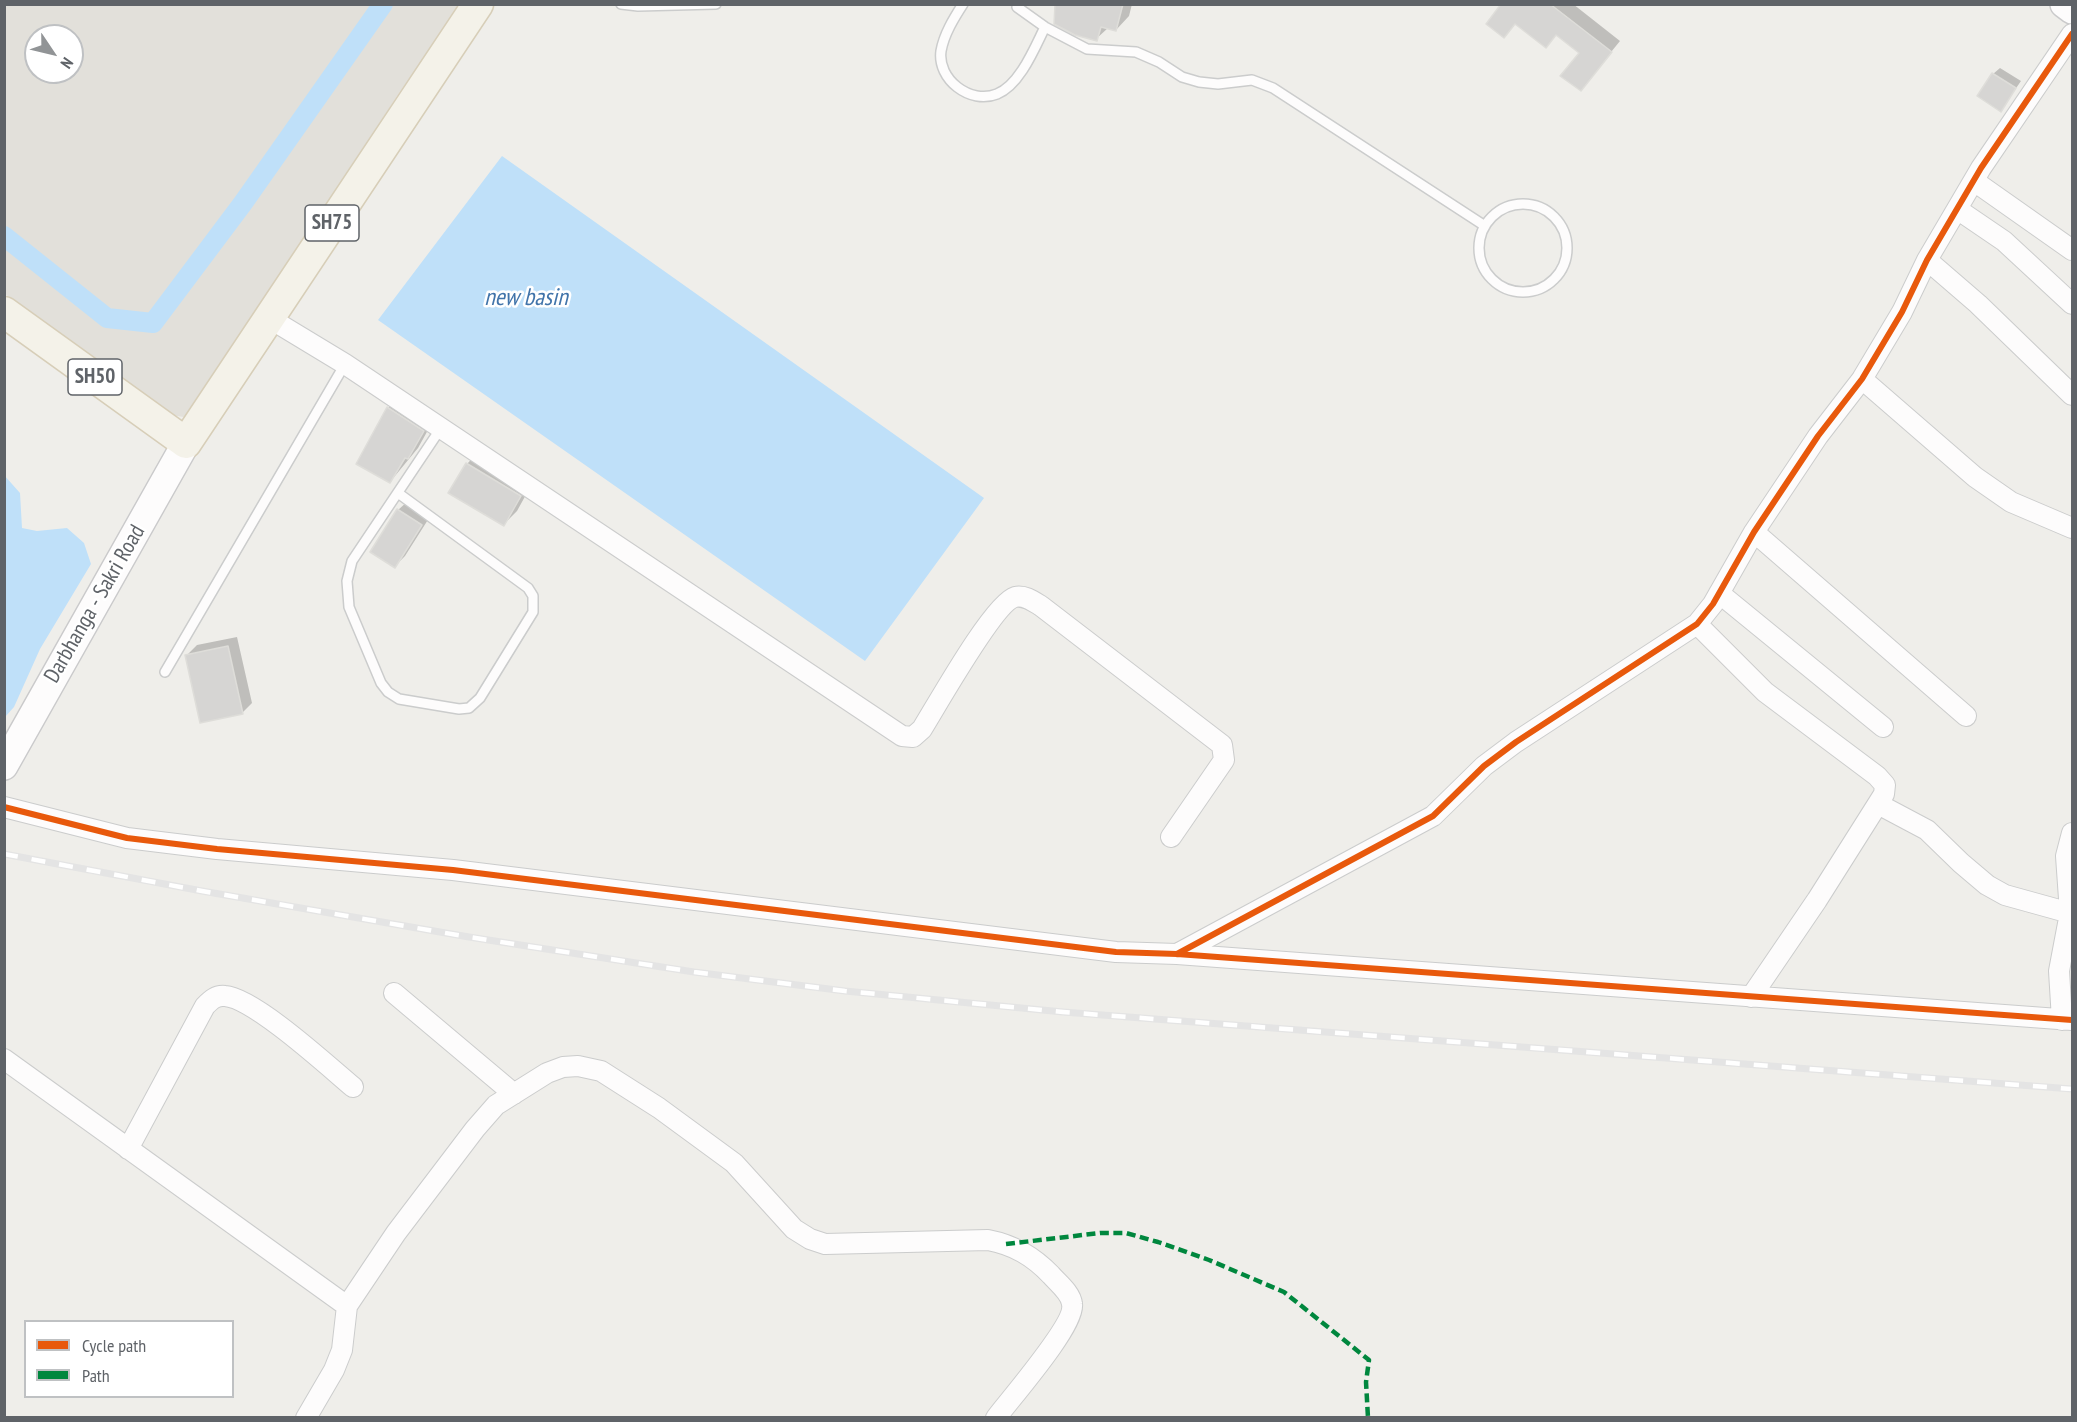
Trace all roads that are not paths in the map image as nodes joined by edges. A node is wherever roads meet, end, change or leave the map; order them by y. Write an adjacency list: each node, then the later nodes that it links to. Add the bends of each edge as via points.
1 (478, 4): 17 (main road, SH75)
2 (621, 4): 3 (lane)
3 (716, 4)
4 (963, 4): 8 (lane, via 941,52 943,69 951,83 964,92 980,96 997,94 1011,84)
5 (2064, 4): 7 (main road)
6 (1017, 7): 8 (lane)
7 (2073, 10)
8 (1045, 27): 12 (lane, via 1087,49 1136,52 1199,82 1252,80 1272,88)
9 (2073, 34): 10 (street)
10 (1974, 181): 11 (street); 13 (street)
11 (1957, 209): 14 (street); 15 (street, via 2004,242)
12 (1485, 226): 12 (lane, via 1494,215 1513,205 1534,205 1547,211 1558,221 1567,247 1558,274 1533,290 1505,288 1493,280 1479,254)
13 (2073, 250)
14 (1927, 260): 19 (street); 20 (street)
15 (2073, 304)
16 (4, 312): 22 (main road, SH50)
17 (268, 318): 18 (street); 22 (main road, SH75)
18 (345, 364): 21 (street); 28 (lane)
19 (1862, 379): 24 (street, via 1967,470 2011,502); 25 (street, via 1818,436)
20 (2073, 395)
21 (441, 428): 23 (lane); 35 (street, via 902,736 913,737 922,729 993,616 1012,598 1030,599 1222,745 1224,760)
22 (186, 442): 31 (main road, Darbhanga - Sakri Road)
23 (398, 493): 23 (lane, via 352,561 347,581 349,607 388,692 399,699 469,708 480,698 532,612 533,596 528,588)
24 (2073, 528)
25 (1754, 532): 26 (street); 29 (street)
26 (1719, 593): 27 (street); 30 (street)
27 (1697, 624): 32 (street, via 1765,692 1877,776 1885,785); 37 (street, via 1516,742 1484,766 1433,816)
28 (165, 672)
29 (1966, 716)
30 (1883, 727)
31 (4, 766)
32 (1878, 804): 36 (street, via 1927,831 1987,885 2005,895); 39 (street)
33 (4, 807): 37 (street, via 127,838 453,870 1116,952)
34 (2073, 833): 36 (street, via 2066,856)
35 (1171, 837)
36 (2070, 913): 40 (street, via 2060,971)
37 (1177, 954): 39 (street)
38 (394, 993): 43 (street)
39 (1751, 998): 40 (street)
40 (2068, 1020)
41 (4, 1059): 44 (street)
42 (353, 1087): 44 (street, via 267,1017 234,999 217,997 205,1006)
43 (514, 1094): 45 (street, via 496,1106 475,1129 396,1233); 47 (street, via 562,1067 601,1071 734,1163 794,1229 825,1244 988,1240 1006,1244 1038,1261 1070,1296 1072,1316)
44 (128, 1149): 45 (street)
45 (347, 1306): 46 (street, via 342,1350)
46 (313, 1415)
47 (996, 1418)

